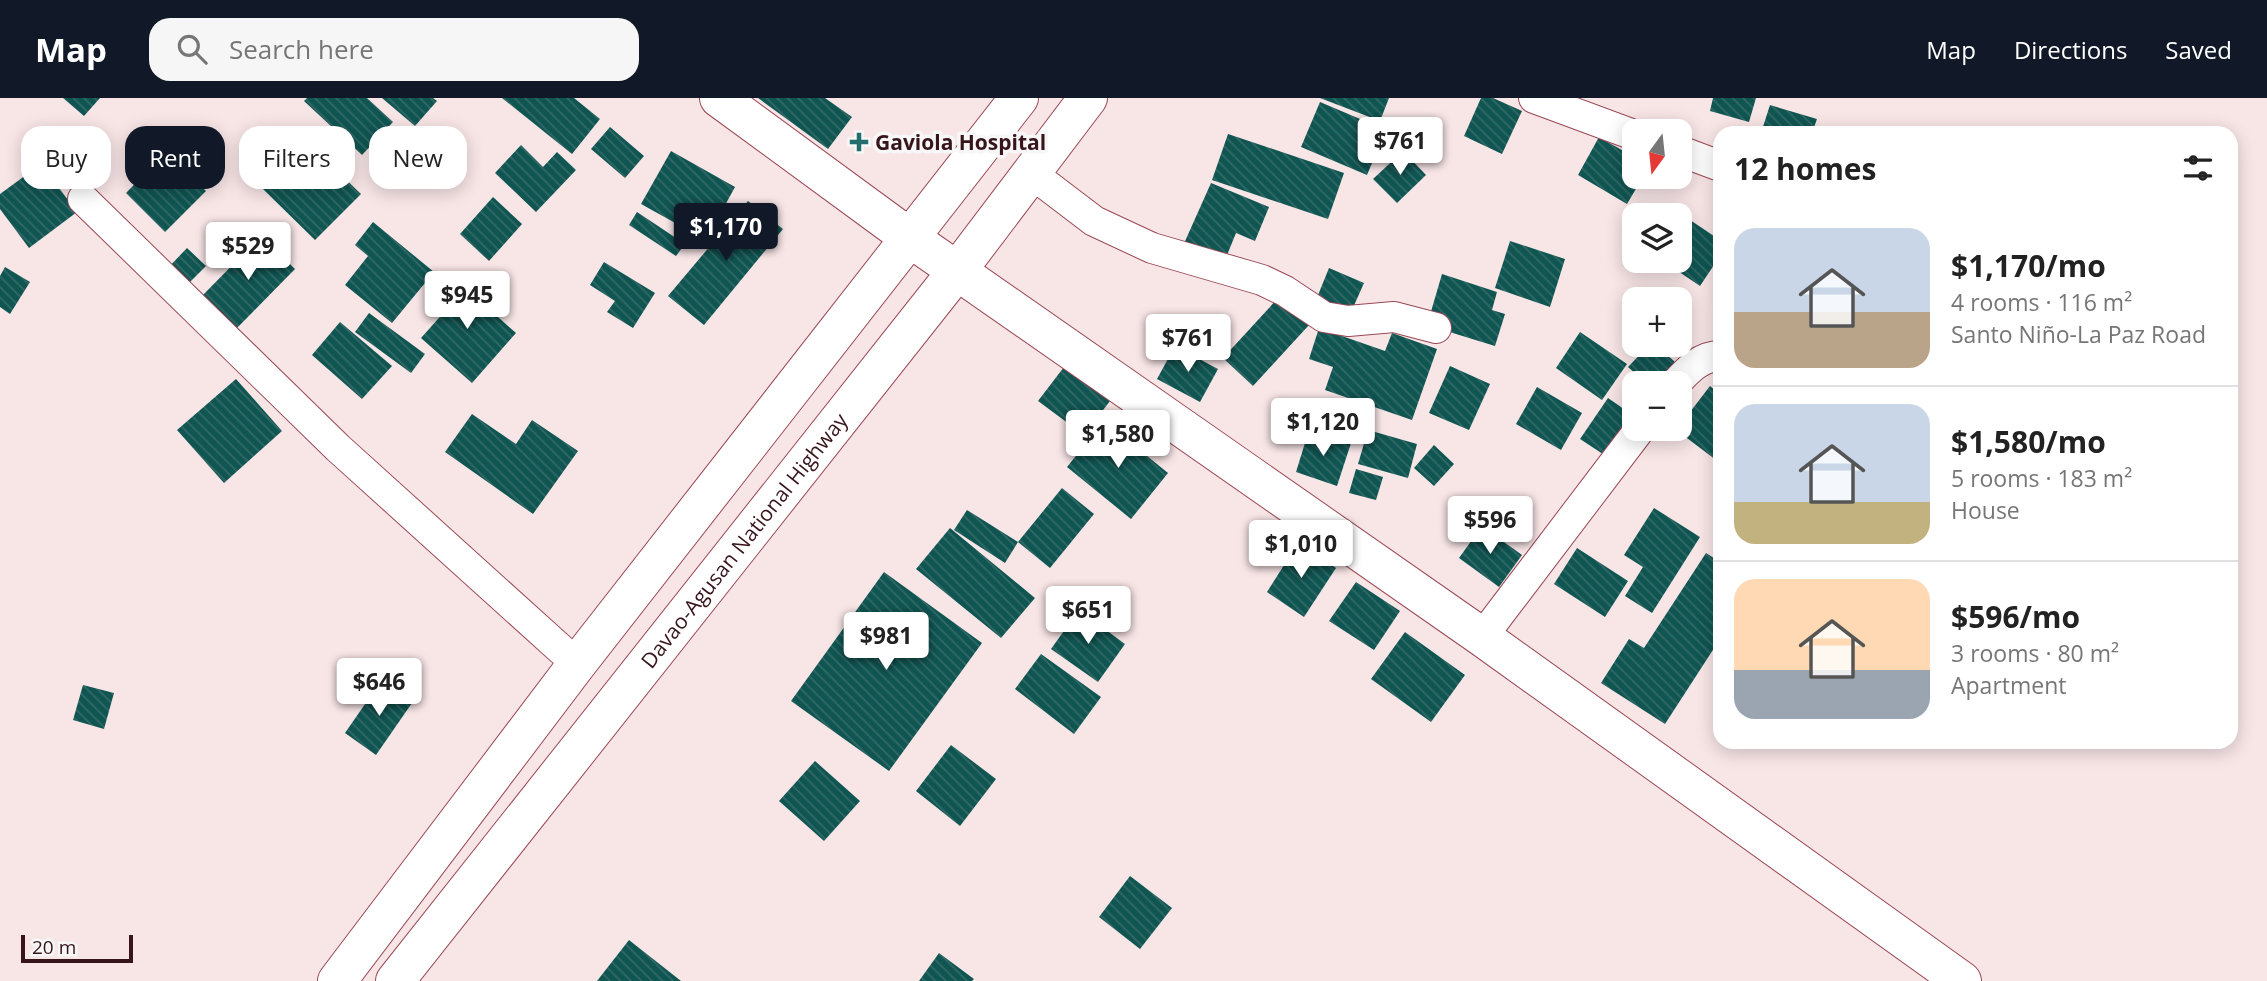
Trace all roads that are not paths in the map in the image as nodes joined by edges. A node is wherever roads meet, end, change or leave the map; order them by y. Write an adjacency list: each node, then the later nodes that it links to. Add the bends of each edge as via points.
1 (719, 98): 10 (main road)
2 (1019, 98): 10 (main road)
3 (1088, 98): 8 (main road, Davao-Agusan National Highway)
4 (1534, 98): 5 (street)
5 (1622, 131)
6 (1692, 156): 7 (street)
7 (1713, 163)
8 (1031, 173): 11 (main road, Davao-Agusan National Highway); 12 (street, via 1094,221 1152,248 1262,280 1324,317 1348,321 1394,317)
9 (83, 199): 17 (street, via 338,448)
10 (910, 238): 11 (main road); 17 (main road)
11 (957, 271): 16 (main road); 19 (main road, Davao-Agusan National Highway)
12 (1436, 328)
13 (1713, 356): 14 (street)
14 (1687, 371)
15 (1631, 441): 16 (street)
16 (1482, 637): 20 (main road)
17 (577, 664): 18 (main road)
18 (337, 981)
19 (395, 981)
20 (1962, 981)

